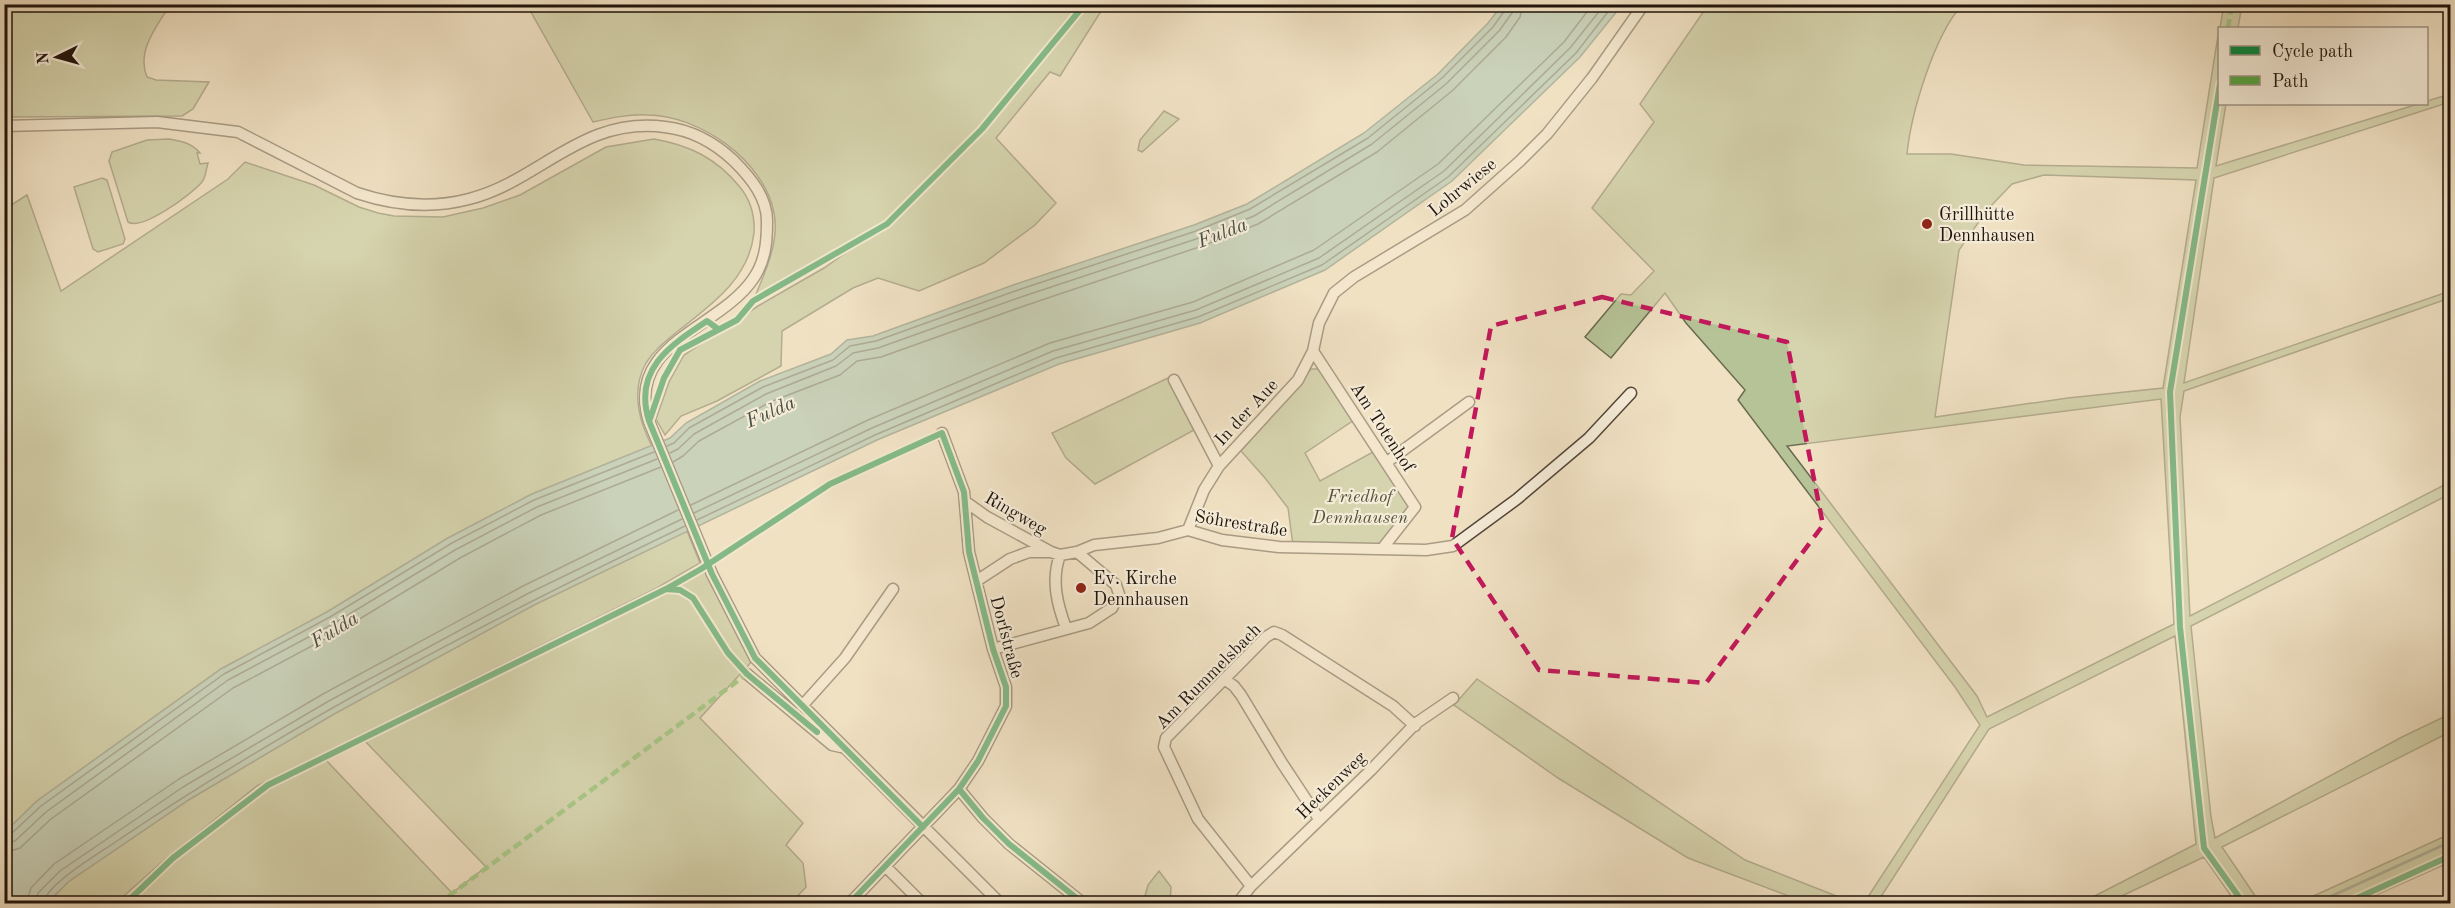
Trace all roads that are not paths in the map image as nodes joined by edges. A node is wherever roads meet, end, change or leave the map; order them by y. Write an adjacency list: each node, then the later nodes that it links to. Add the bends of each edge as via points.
1 (1644, 4): 3 (street, Lohrwiese, via 1592,78 1520,161 1465,210 1334,293 1319,323)
2 (4, 126): 23 (street, via 158,122 238,132 357,193 409,205 469,199 499,188 588,138 618,128 675,128 725,152 759,192 768,214 766,249 754,278 741,294 676,341 651,369 645,407 722,595 755,658)
3 (1312, 351): 5 (street, Lohrwiese); 9 (street, Am Totenhof)
4 (1174, 380): 10 (street, In der Aue)
5 (1298, 380): 10 (street, In der Aue)
6 (1631, 393): 13 (street, Söhrestraße, via 1580,446 1453,546)
7 (1469, 402): 9 (street)
8 (942, 433): 11 (street, Dorfstraße)
9 (1387, 462): 13 (street, Am Totenhof, via 1415,507)
10 (1219, 466): 12 (street, In der Aue, via 1204,490)
11 (966, 502): 15 (street, Ringweg, via 987,518); 16 (street, Dorfstraße, via 969,552)
12 (1188, 530): 13 (street, Söhrestraße, via 1251,545); 14 (street, Söhrestraße, via 1158,538 1094,545)
13 (1382, 549)
14 (1077, 552): 15 (street, Söhrestraße); 18 (street, via 1116,585 1119,594 1112,608 1101,616)
15 (1056, 554): 16 (street, Söhrestraße, via 1029,552 1010,559); 18 (street, via 1056,600)
16 (978, 580): 19 (street, Dorfstraße)
17 (893, 589): 23 (street, via 845,658)
18 (1066, 628): 19 (street)
19 (993, 649): 26 (street, Dorfstraße, via 1006,687 1006,706)
20 (747, 674): 25 (street, via 832,745)
21 (1224, 679): 24 (street, Am Rummelsbach, via 1274,632 1393,706); 27 (street, via 1241,695); 30 (street, Am Rummelsbach, via 1166,738 1164,747 1198,819)
22 (1453, 698): 24 (street, Heckenweg)
23 (802, 706): 25 (street)
24 (1415, 726): 27 (street, Heckenweg)
25 (845, 748): 28 (street)
26 (959, 789): 28 (street, Dorfstraße); 34 (street, via 1009,844)
27 (1319, 819): 30 (street, Heckenweg)
28 (923, 827): 29 (street, Dorfstraße); 33 (street)
29 (885, 866): 31 (street, Dorfstraße); 32 (street)
30 (1251, 886): 35 (street, Heckenweg)
31 (849, 903)
32 (923, 903)
33 (1000, 903)
34 (1084, 903)
35 (1237, 903)

